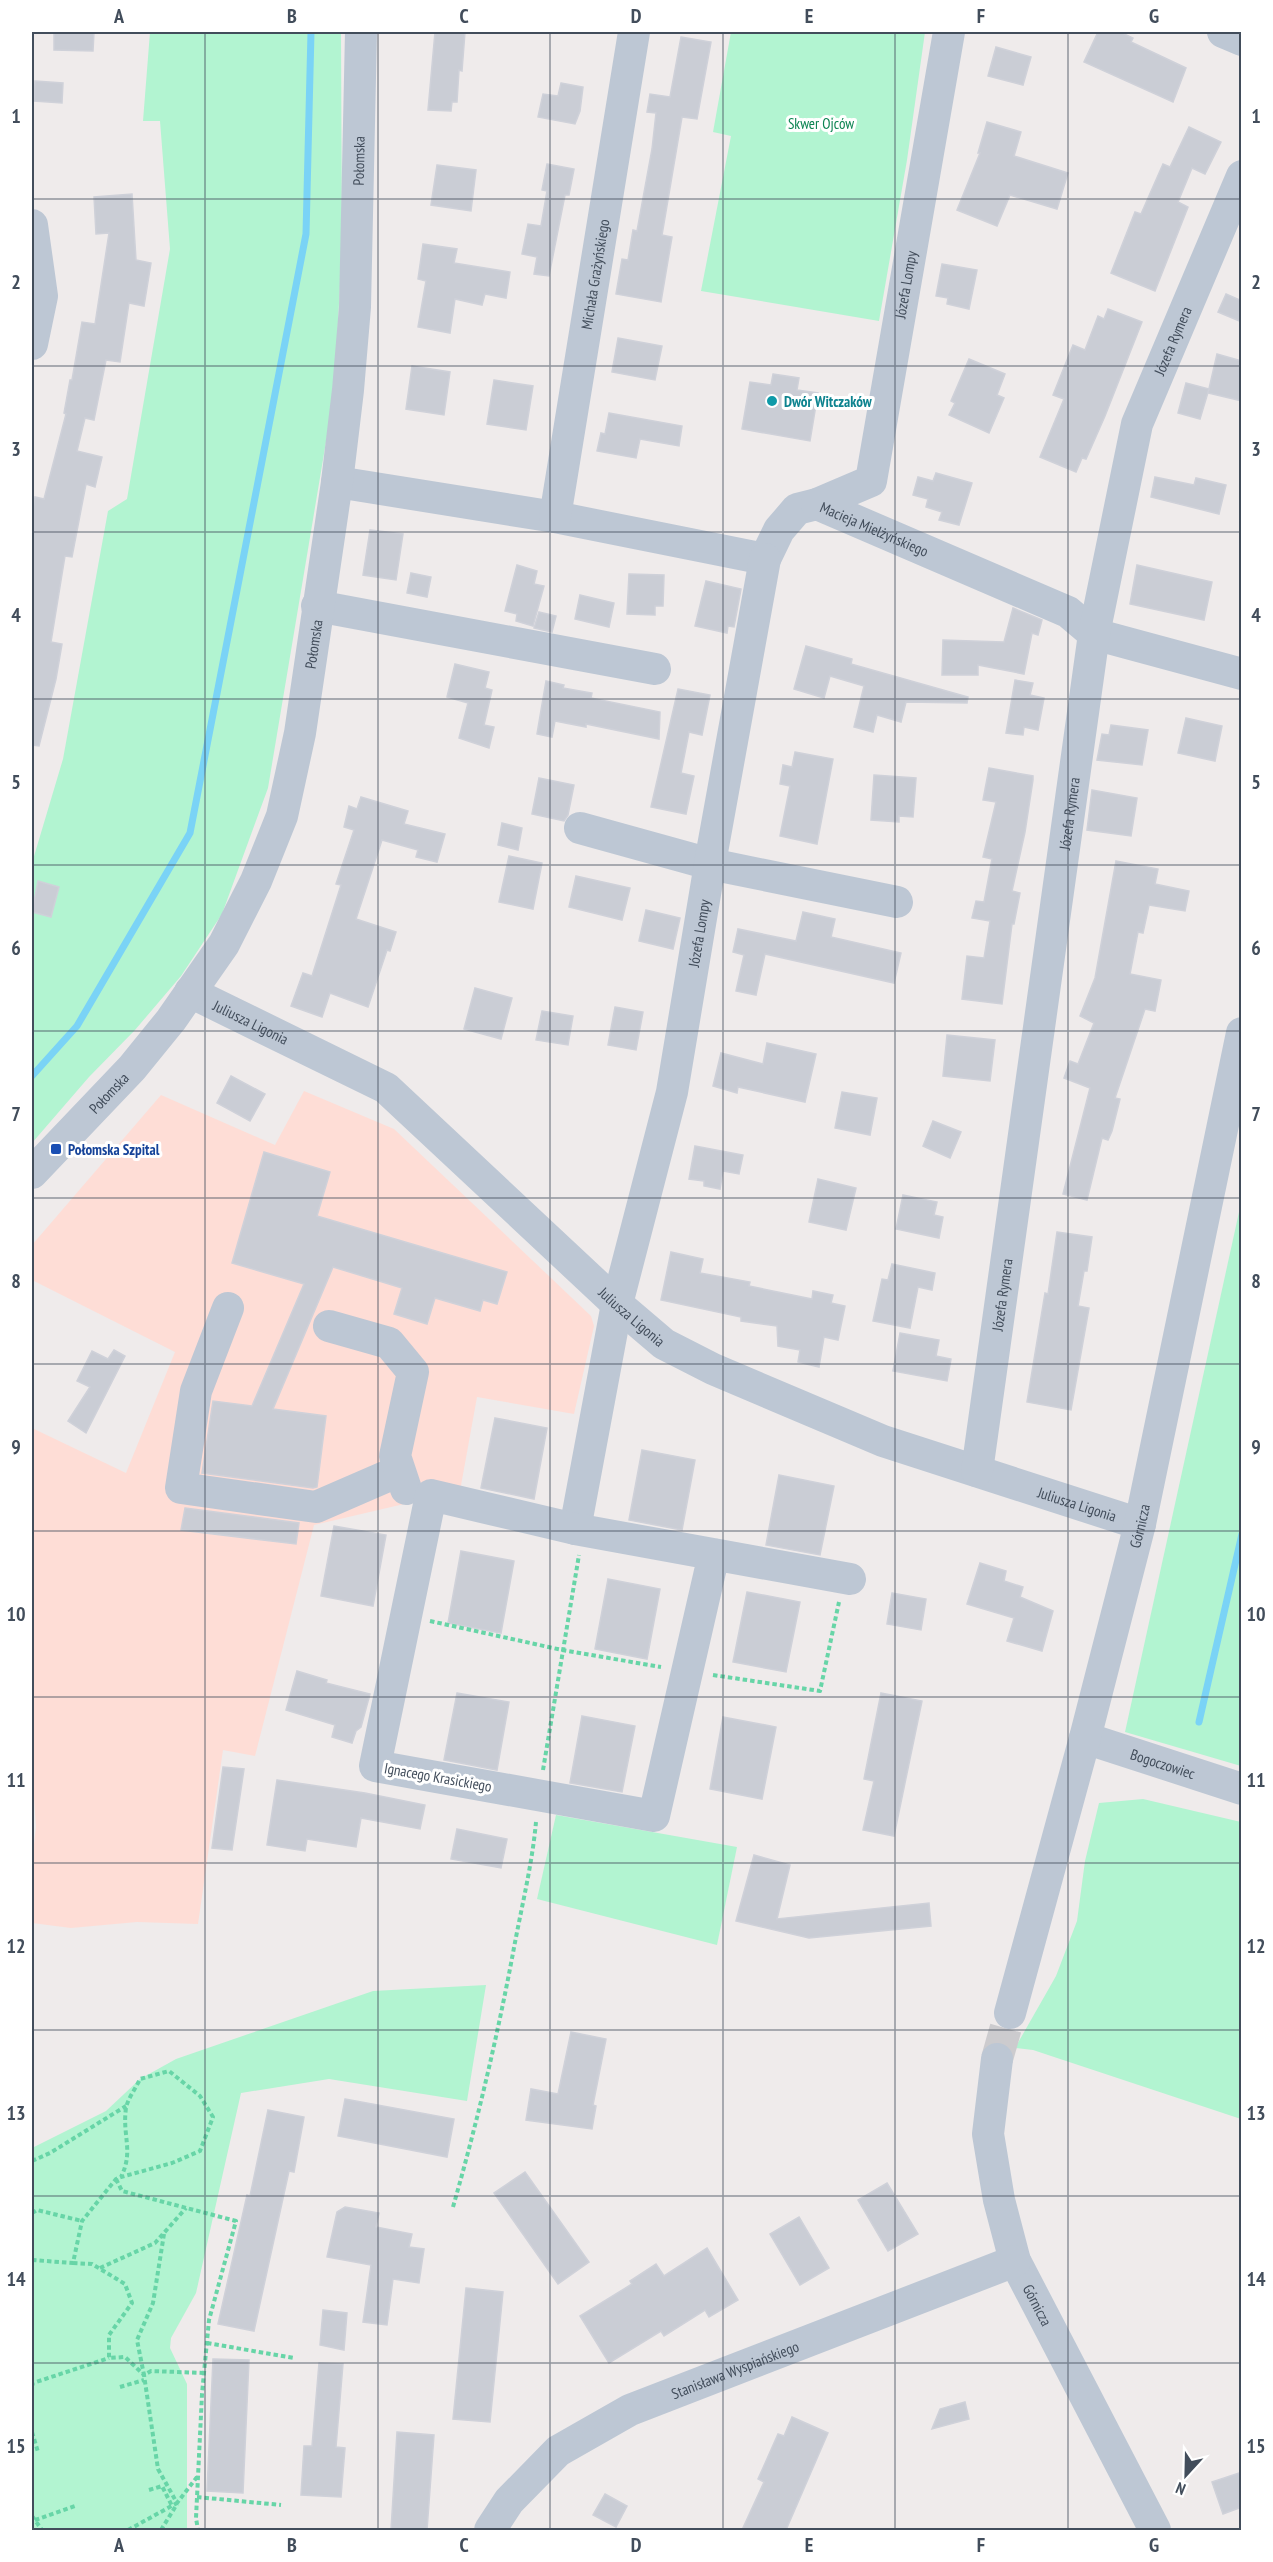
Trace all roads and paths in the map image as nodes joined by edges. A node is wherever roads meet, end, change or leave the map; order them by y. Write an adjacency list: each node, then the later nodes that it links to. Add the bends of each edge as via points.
1 (361, 32): 9 (street, Połomska, via 355,307)
2 (634, 32): 11 (street, Michała Grażyńskiego)
3 (949, 32): 10 (street, Józefa Lompy, via 871,481)
4 (1223, 32): 5 (street)
5 (1242, 40)
6 (1242, 176): 14 (street, Józefa Rymera, via 1137,424)
7 (32, 225): 8 (street, via 42,296)
8 (32, 344)
9 (337, 482): 11 (street); 13 (street, Połomska)
10 (817, 504): 12 (street, Macieja Mielżyńskiego, via 797,509 779,530); 14 (street, Macieja Mielżyńskiego, via 1068,612)
11 (555, 517): 12 (street)
12 (765, 559): 18 (street, Józefa Lompy)
13 (317, 606): 15 (street); 20 (street, Połomska, via 300,733 282,816 256,881 224,944)
14 (1094, 634): 16 (street, Macieja Mielżyńskiego); 27 (street, Józefa Rymera)
15 (656, 669)
16 (1242, 674)
17 (580, 828): 18 (street)
18 (710, 864): 19 (street); 23 (street, Józefa Lompy, via 672,1092)
19 (897, 902)
20 (190, 992): 22 (street, Połomska, via 132,1068); 23 (street, Juliusza Ligonia, via 386,1088)
21 (1242, 1033): 29 (street, Górnicza)
22 (32, 1173)
23 (617, 1304): 27 (street, Juliusza Ligonia, via 664,1344 713,1369 883,1441); 30 (street)
24 (228, 1308): 26 (street, via 196,1390 181,1488 316,1507)
25 (329, 1326): 26 (street, via 389,1343 413,1372 395,1456)
26 (399, 1471): 28 (street, via 405,1488)
27 (977, 1472): 29 (street, Juliusza Ligonia)
28 (431, 1495): 30 (street); 33 (street, Ignacego Krasickiego)
29 (1140, 1524): 36 (street, Górnicza)
30 (579, 1530): 31 (street); 34 (path)
31 (714, 1554): 32 (street); 35 (street, Ignacego Krasickiego)
32 (847, 1578): 35 (path, via 820,1691)
33 (406, 1616): 34 (path); 38 (street, Ignacego Krasickiego, via 375,1766)
34 (562, 1650): 35 (path); 38 (path)
35 (687, 1672): 38 (street, Ignacego Krasickiego, via 654,1816)
36 (1085, 1738): 37 (street, Bogoczowiec); 39 (street, Górnicza)
37 (1242, 1789)
38 (538, 1796): 44 (path, via 533,1851 508,1984)
39 (1010, 2013)
40 (997, 2060): 50 (street, Górnicza, via 988,2134)
41 (126, 2106): 42 (path); 43 (path, via 129,2154); 43 (path, via 140,2079 169,2071 200,2096 213,2117 200,2151)
42 (32, 2161)
43 (118, 2178): 45 (path, via 122,2191); 47 (path)
44 (453, 2207)
45 (186, 2208): 48 (path); 53 (path, via 236,2221 209,2320)
46 (32, 2213): 47 (path, via 37,2210)
47 (82, 2221): 51 (path)
48 (164, 2234): 52 (path, via 155,2243); 57 (path, via 153,2303 137,2340)
49 (32, 2260): 51 (path)
50 (1015, 2261): 74 (street, Stanisława Wyspiańskiego, via 630,2410 558,2451 509,2501); 75 (street, Górnicza)
51 (73, 2263): 52 (path, via 92,2264)
52 (99, 2269): 54 (path, via 125,2284 132,2303 109,2335)
53 (207, 2343): 55 (path); 56 (path)
54 (109, 2358): 57 (path, via 125,2357); 58 (path)
55 (294, 2358)
56 (204, 2373): 57 (path, via 151,2371); 62 (path)
57 (144, 2377): 59 (path); 65 (path, via 158,2469)
58 (32, 2386)
59 (120, 2387)
60 (32, 2432): 61 (path)
61 (38, 2452)
62 (198, 2476): 64 (path); 65 (path)
63 (149, 2490): 68 (path, via 162,2486)
64 (197, 2497): 66 (path); 73 (path)
65 (177, 2504): 68 (path); 72 (path)
66 (281, 2505)
67 (75, 2506): 69 (path)
68 (172, 2506): 71 (path)
69 (33, 2518): 70 (path)
70 (42, 2530)
71 (128, 2530)
72 (160, 2530)
73 (198, 2530)
74 (490, 2530)
75 (1155, 2530)

